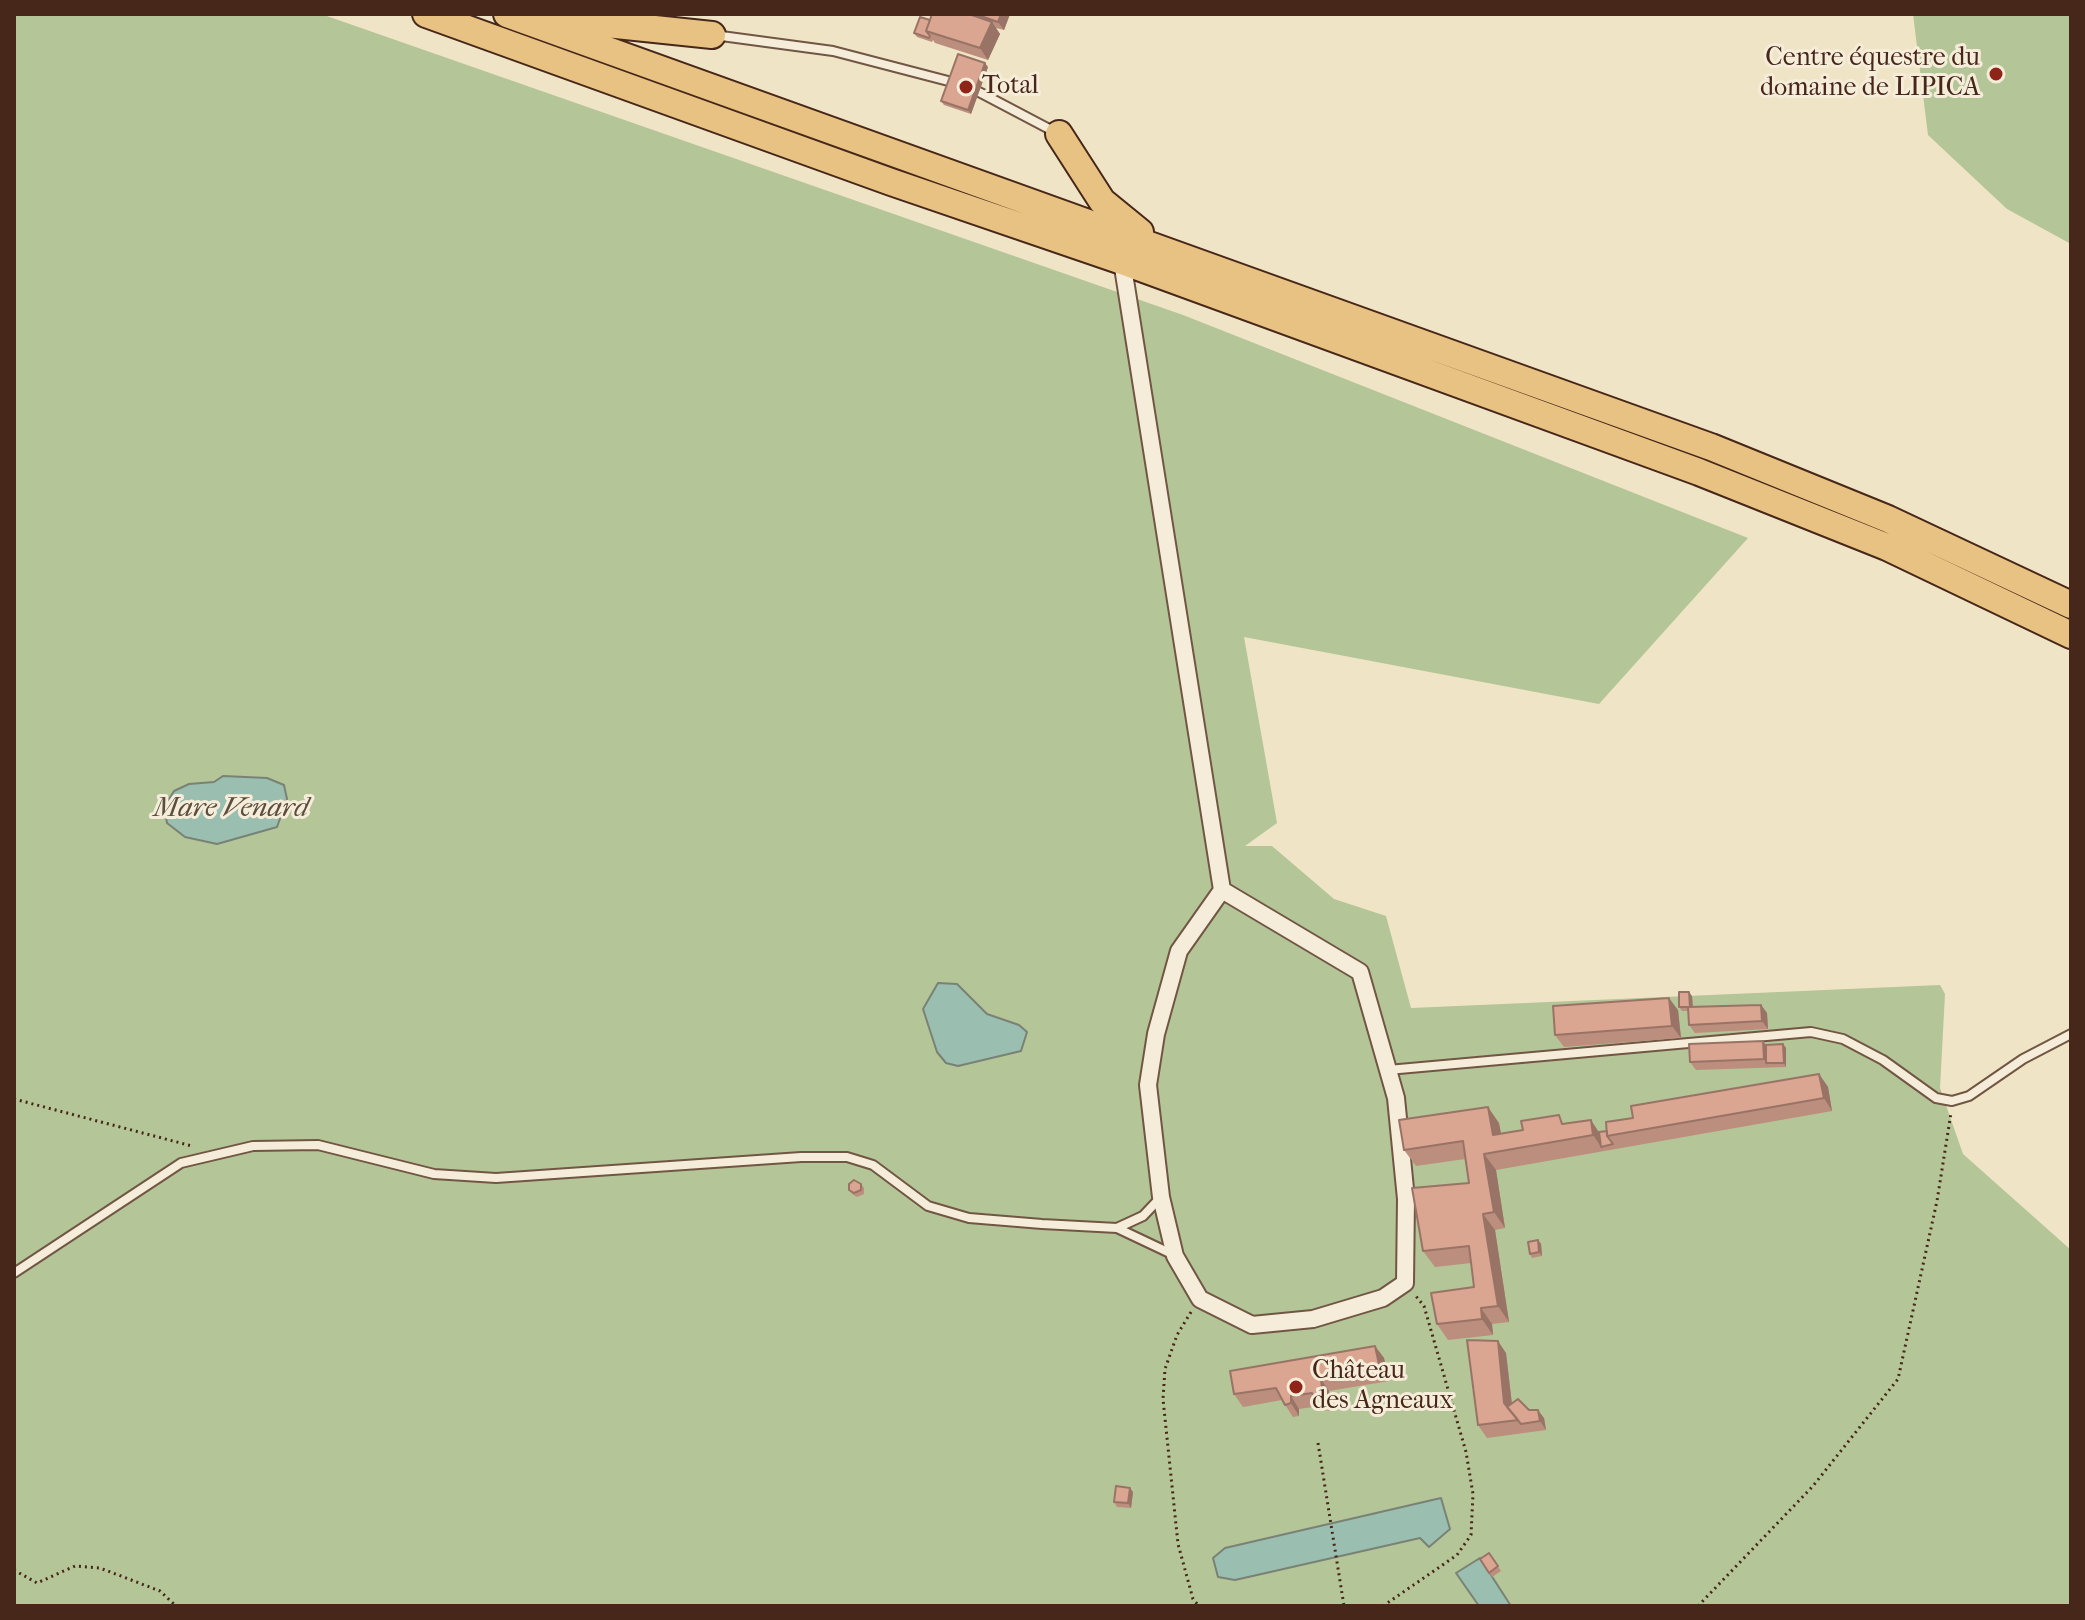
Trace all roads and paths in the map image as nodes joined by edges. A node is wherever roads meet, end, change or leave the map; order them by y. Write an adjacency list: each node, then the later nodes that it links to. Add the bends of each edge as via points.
1 (426, 14): 8 (highway)
2 (507, 14): 3 (highway); 7 (highway)
3 (712, 35): 4 (lane, via 833,51)
4 (952, 82)
5 (979, 92): 6 (lane)
6 (1059, 134): 7 (highway, via 1102,201)
7 (1159, 246): 9 (highway, via 1711,447 1888,519)
8 (1122, 261): 10 (highway, via 1714,478 1887,547); 11 (street)
9 (2071, 605)
10 (2071, 635)
11 (1222, 890): 13 (street, via 1360,972); 17 (street, via 1179,951 1156,1034 1148,1085)
12 (2071, 1034): 15 (lane)
13 (1388, 1070): 15 (lane, via 1799,1032 1843,1039 1936,1098); 21 (street, via 1396,1098 1406,1199)
14 (14, 1099): 16 (path)
15 (1952, 1101): 29 (path, via 1937,1201 1898,1379 1796,1505)
16 (218, 1154): 18 (lane, via 253,1146 318,1145 434,1174 496,1178 847,1157 873,1165 928,1206 969,1218); 20 (lane, via 181,1163)
17 (1161, 1197): 18 (lane, via 1143,1216); 19 (street)
18 (1117, 1228): 19 (lane)
19 (1175, 1256): 22 (street)
20 (14, 1273)
21 (1405, 1283): 22 (street, via 1383,1298 1313,1319 1252,1325); 28 (path, via 1424,1306 1466,1452 1473,1494 1471,1535 1457,1555)
22 (1200, 1299): 26 (path, via 1177,1335 1165,1369 1163,1399 1178,1544)
23 (1318, 1443): 27 (path)
24 (14, 1570): 25 (path, via 37,1583 75,1566 100,1568 160,1591)
25 (176, 1606)
26 (1199, 1606)
27 (1344, 1606)
28 (1383, 1606)
29 (1698, 1606)

